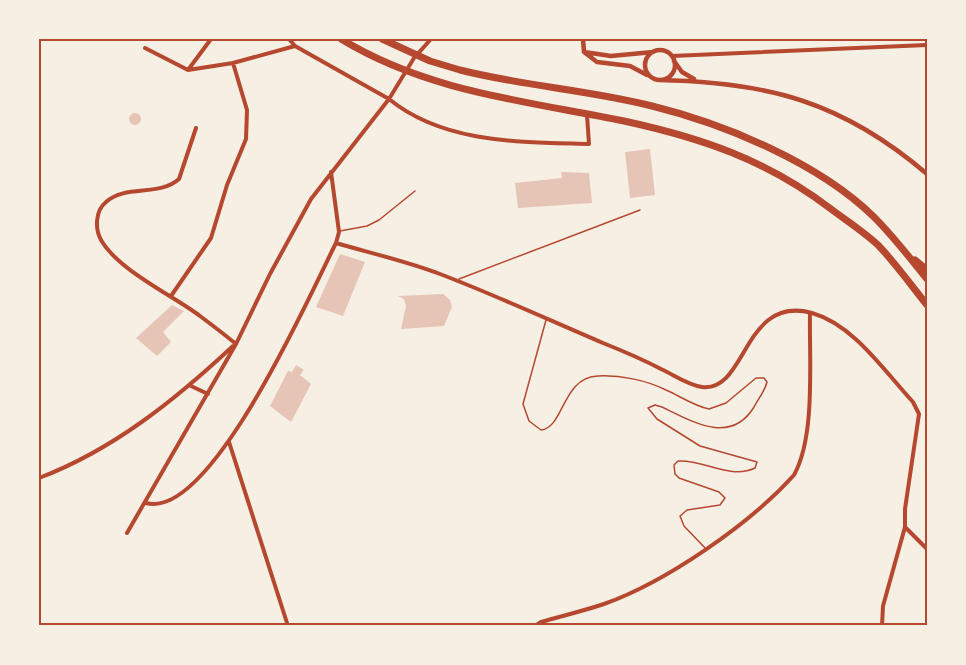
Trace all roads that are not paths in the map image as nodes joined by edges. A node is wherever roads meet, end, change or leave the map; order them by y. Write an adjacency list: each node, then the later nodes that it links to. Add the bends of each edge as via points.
1 (212, 39): 14 (street)
2 (289, 39): 8 (street)
3 (341, 39): 19 (highway, via 427,79 492,97)
4 (382, 39): 27 (highway, via 430,60 492,78 651,106 732,130 830,183 873,216)
5 (431, 39): 18 (street)
6 (583, 39): 11 (street)
7 (927, 45): 12 (street)
8 (295, 46): 13 (street); 18 (street)
9 (145, 48): 14 (street)
10 (656, 51): 11 (street, via 611,56); 12 (street, via 667,52); 15 (street, via 645,66)
11 (584, 52): 15 (street, via 597,62 630,66)
12 (672, 58): 16 (street, via 673,71); 17 (street, via 685,74)
13 (233, 63): 14 (street); 31 (street, via 247,110 246,139 226,185 211,237)
14 (188, 70)
15 (652, 78): 16 (street)
16 (659, 80): 17 (street)
17 (700, 81): 22 (street, via 767,90 819,105 881,139)
18 (389, 99): 19 (street, via 426,122 498,141 589,144); 21 (street)
19 (587, 115): 32 (highway, via 677,134 762,164 806,189 877,245)
20 (196, 128): 31 (street, via 184,169 175,183 115,196 103,205 97,218 100,238 111,252)
21 (331, 171): 25 (street); 35 (street, via 311,198)
22 (927, 174)
23 (415, 191): 25 (lane, via 373,223)
24 (640, 210): 30 (lane)
25 (339, 232): 26 (street)
26 (336, 243): 30 (street); 38 (street, via 264,388)
27 (900, 247): 28 (highway); 29 (highway)
28 (927, 270)
29 (927, 279)
30 (456, 281): 34 (street)
31 (171, 296): 35 (street)
32 (927, 305)
33 (810, 313): 34 (street, via 788,312 764,321 726,378 714,386 699,387); 41 (street, via 847,332 917,408 919,424); 43 (street, via 807,422 800,464 784,487)
34 (547, 319): 43 (lane, via 523,404 529,421 541,430 550,426 573,387 589,377 654,384 708,409 726,402 756,378 767,382 748,417 735,427 708,426 662,407 648,408 657,419 700,446 757,462 748,471 711,468 684,460 674,465 680,478 719,492 725,498 720,505 687,510 680,516 684,526)
35 (236, 344): 36 (street); 37 (street)
36 (191, 386): 37 (street); 39 (street, via 92,455)
37 (208, 394): 40 (street)
38 (228, 442): 40 (street, via 179,496 159,506); 45 (street)
39 (39, 476)
40 (146, 503): 42 (street)
41 (905, 527): 44 (street); 47 (street, via 883,606)
42 (128, 533)
43 (706, 549): 46 (street, via 623,596)
44 (927, 549)
45 (288, 626)
46 (536, 626)
47 (882, 626)

